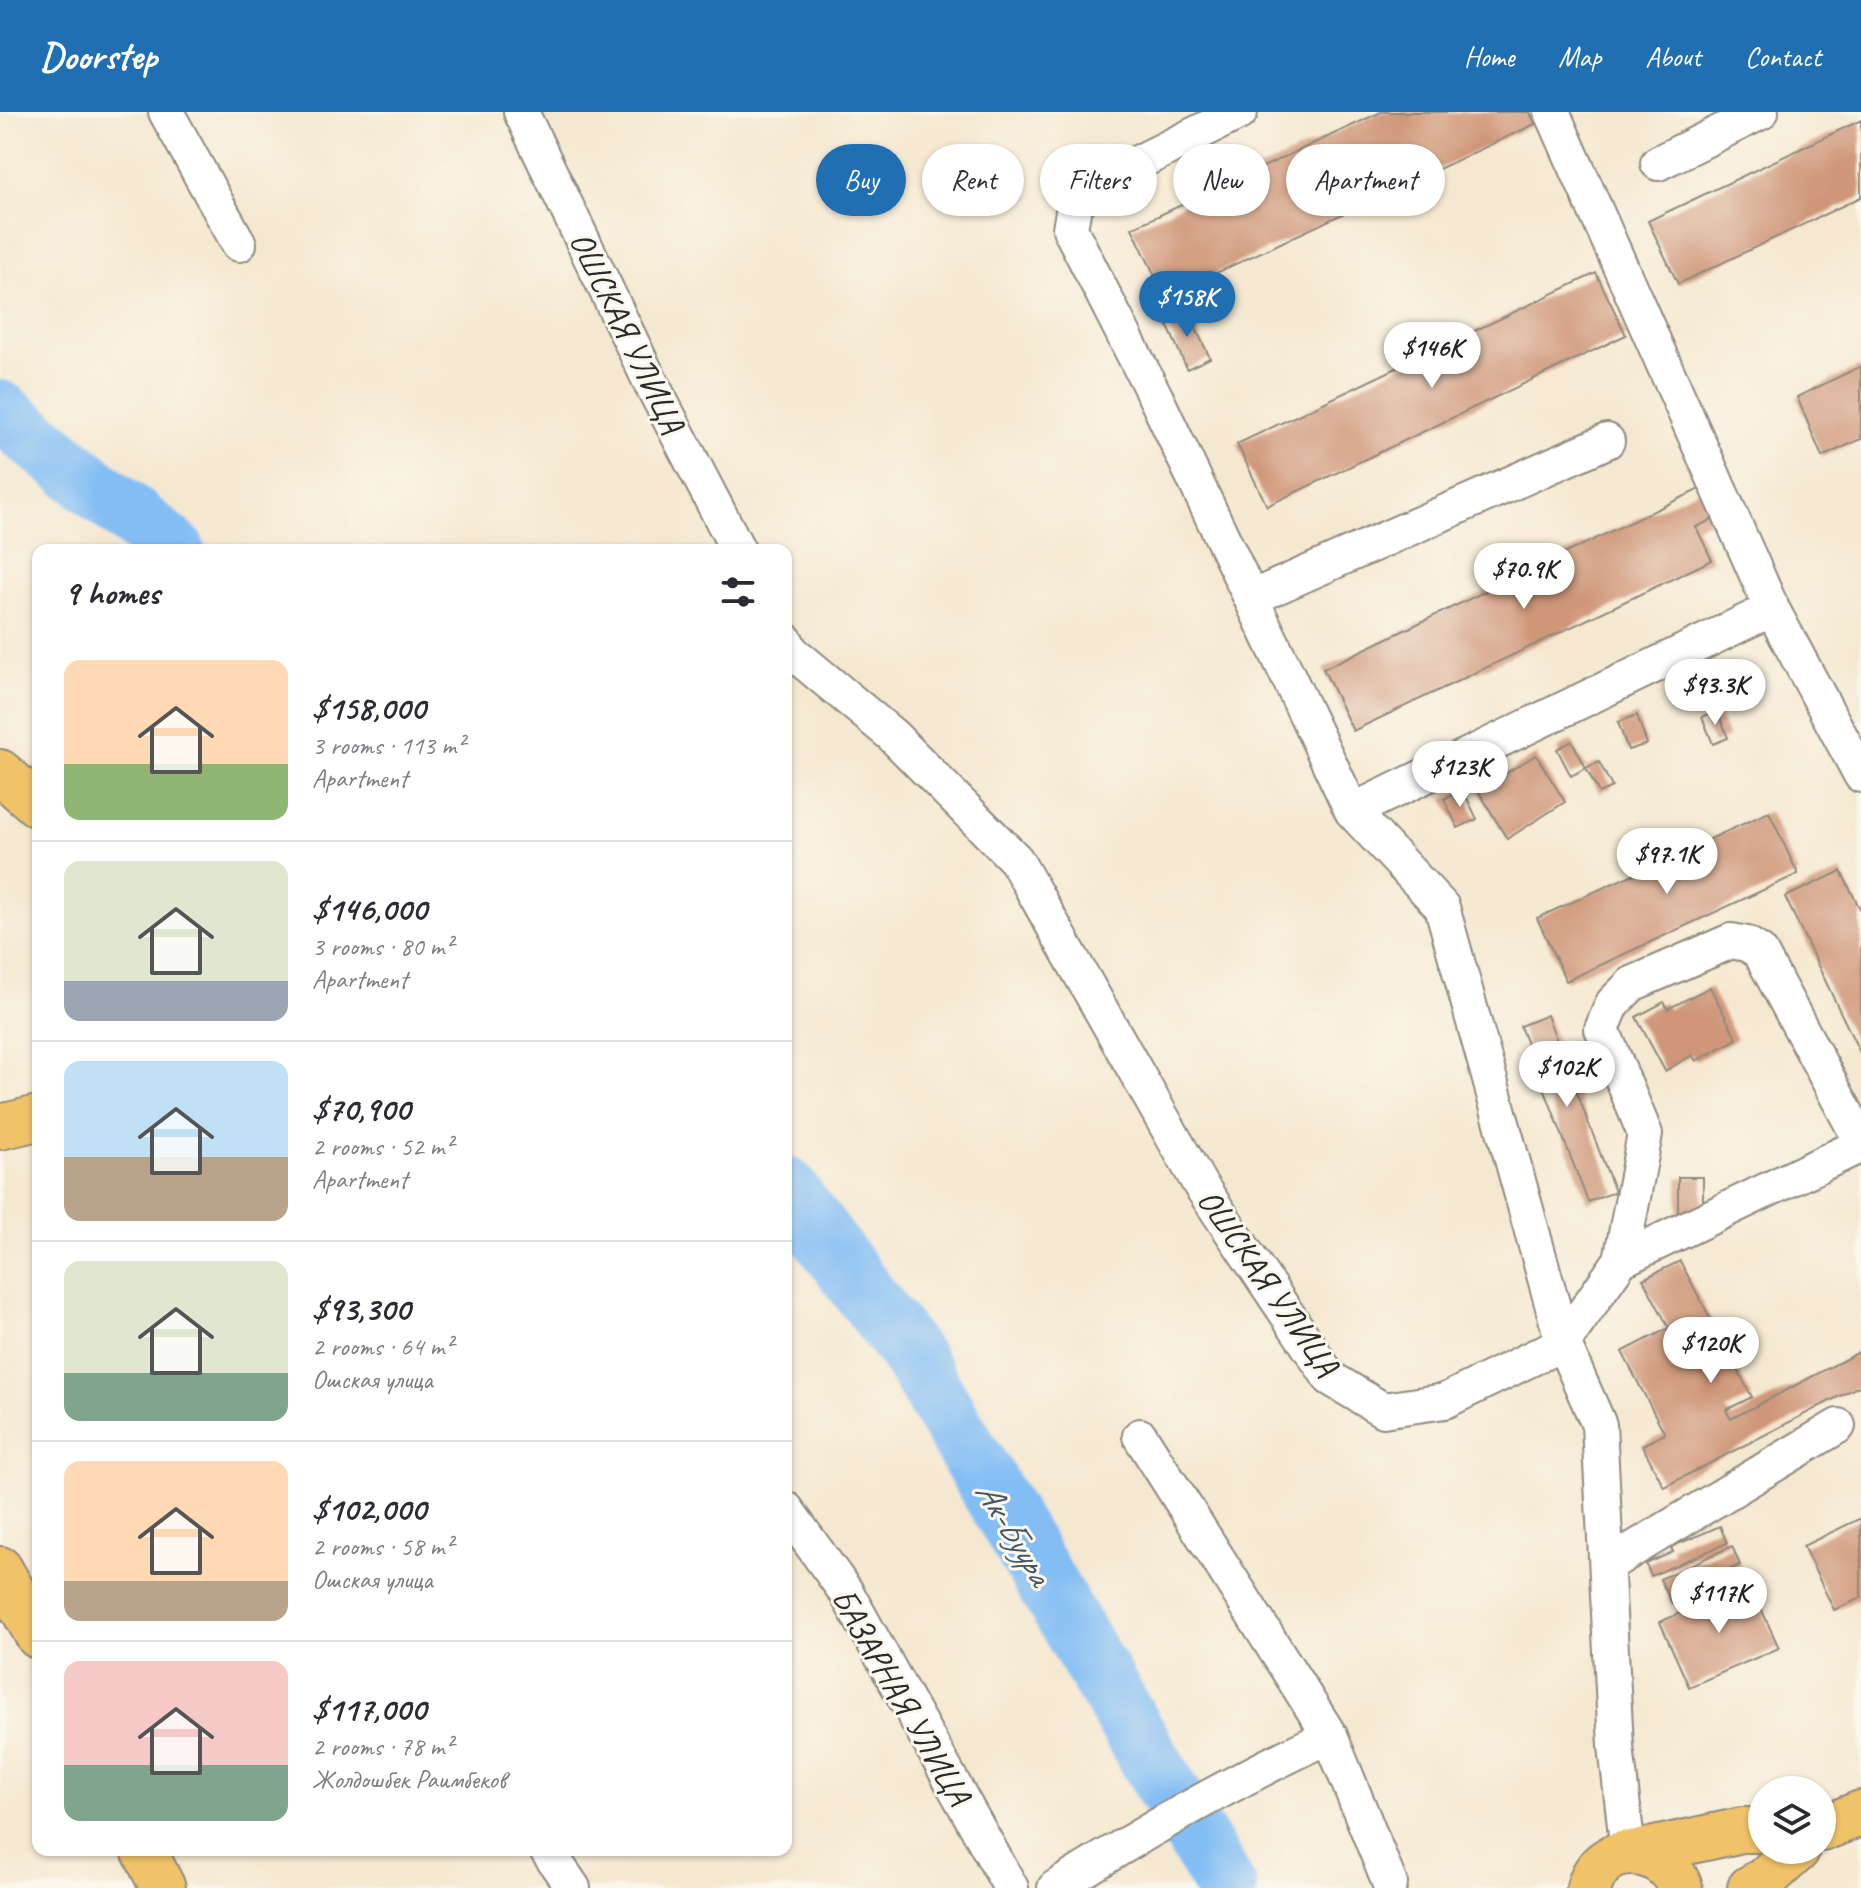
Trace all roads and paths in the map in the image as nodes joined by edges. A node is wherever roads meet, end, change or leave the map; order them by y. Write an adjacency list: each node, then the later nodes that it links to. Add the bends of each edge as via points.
1 (166, 112): 7 (street)
2 (521, 112): 9 (street, ОШСКАЯ УЛИЦА)
3 (1240, 112): 10 (street, via 1091,186 1074,206 1070,229)
4 (1552, 112): 11 (street)
5 (1761, 112): 6 (street)
6 (1658, 163)
7 (239, 244)
8 (1607, 441): 10 (street)
9 (735, 544)
10 (1251, 598): 16 (street)
11 (1772, 609): 14 (street); 16 (street)
12 (792, 652): 21 (street, ОШСКАЯ УЛИЦА, via 892,735 1016,860 1199,1183 1330,1378 1383,1410 1445,1401)
13 (0, 772): 15 (main road)
14 (1861, 775)
15 (32, 800)
16 (1352, 811): 21 (street, via 1442,907)
17 (32, 1119): 18 (main road)
18 (0, 1127)
19 (1861, 1143): 20 (street); 20 (street, ОШСКАЯ УЛИЦА, via 1760,952 1731,941 1632,984 1613,1003 1602,1029 1645,1134)
20 (1621, 1260): 21 (street, ОШСКАЯ УЛИЦА)
21 (1563, 1343): 25 (street, via 1599,1425)
22 (1838, 1426): 25 (street)
23 (1140, 1436): 28 (street)
24 (792, 1517): 37 (street, БАЗАРНАЯ УЛИЦА, via 846,1592)
25 (1607, 1565): 32 (street, via 1616,1746)
26 (0, 1569): 27 (main road)
27 (32, 1625)
28 (1330, 1736): 35 (street); 38 (street, via 1154,1826)
29 (1861, 1813): 30 (main road)
30 (1836, 1823)
31 (1748, 1830): 32 (main road)
32 (1635, 1852): 39 (main road, via 1606,1861); 40 (main road, via 1664,1862)
33 (551, 1856): 36 (street)
34 (1782, 1864): 41 (main road)
35 (1390, 1884)
36 (573, 1888)
37 (1011, 1888)
38 (1055, 1888)
39 (1589, 1888)
40 (1680, 1888)
41 (1750, 1888)

